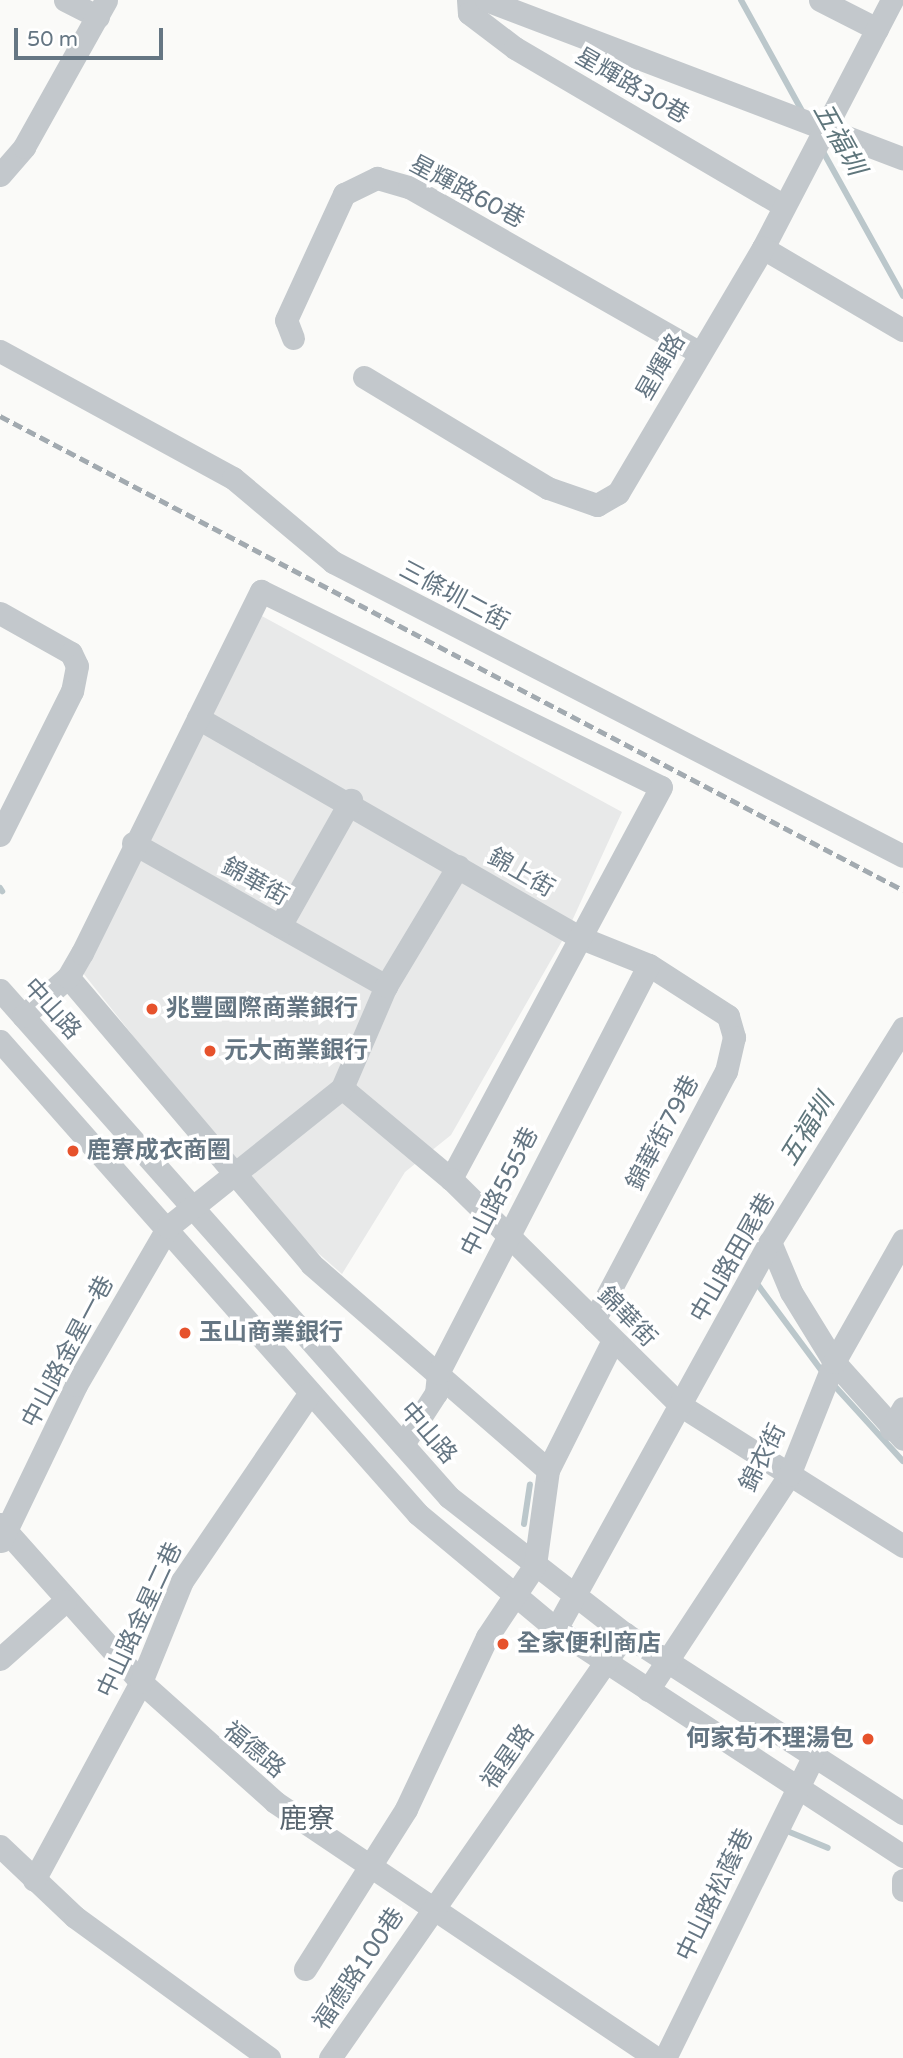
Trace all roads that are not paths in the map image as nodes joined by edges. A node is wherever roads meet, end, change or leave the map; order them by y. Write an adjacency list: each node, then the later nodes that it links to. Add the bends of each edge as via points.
1 (65, 0): 6 (street)
2 (468, 0): 11 (street, 星輝路30巷, via 469,13 515,48)
3 (486, 0): 8 (street)
4 (820, 0): 7 (street)
5 (892, 0): 7 (street, 星輝路)
6 (102, 9): 10 (street)
7 (877, 29): 8 (street, 星輝路)
8 (821, 128): 9 (street); 11 (street, 星輝路)
9 (903, 158)
10 (2, 175)
11 (783, 205): 12 (street, 星輝路)
12 (763, 248): 13 (street); 16 (street, 星輝路)
13 (903, 330)
14 (293, 338): 16 (street, 星輝路60巷, via 286,320 344,194 377,178 410,187)
15 (0, 351): 23 (street, 三條圳二街, via 233,478 334,562)
16 (700, 353): 17 (street, 星輝路, via 618,493 597,505 548,488)
17 (364, 377)
18 (0, 613): 21 (street, via 71,653 77,666 72,691)
19 (198, 718): 20 (street, 錦上街); 22 (street); 26 (street, via 261,591 660,787)
20 (351, 800): 24 (street, 錦上街); 25 (street)
21 (0, 835)
22 (134, 844): 25 (street, 錦華街); 28 (street)
23 (903, 856)
24 (458, 866): 26 (street, 錦上街); 29 (street)
25 (280, 926): 29 (street, 錦華街)
26 (579, 937): 27 (street, 錦上街); 36 (street)
27 (649, 965): 39 (street, 中山路555巷); 42 (street, 錦華街79巷, via 728,1016 734,1037 726,1071)
28 (68, 977): 31 (street); 35 (street)
29 (386, 986): 34 (street)
30 (0, 990): 31 (street, 中山路)
31 (23, 1016): 37 (street, 中山路)
32 (903, 1028): 41 (street, 中山路田尾巷)
33 (0, 1041): 38 (street)
34 (342, 1088): 35 (street); 36 (street, 錦華街)
35 (231, 1173): 37 (street); 45 (street, via 311,1264)
36 (451, 1179): 39 (street, 錦華街)
37 (192, 1204): 38 (street); 50 (street, 中山路)
38 (168, 1227): 46 (street); 53 (street, 中山路金星一巷, via 76,1385)
39 (507, 1234): 42 (street, 錦華街); 45 (street, 中山路555巷)
40 (903, 1240): 44 (street, 錦衣街)
41 (770, 1242): 44 (street); 47 (street, 中山路田尾巷)
42 (594, 1320): 43 (street, 錦華街)
43 (612, 1342): 47 (street, 錦華街); 51 (street)
44 (834, 1362): 49 (street); 52 (street, 錦衣街)
45 (438, 1373): 50 (street, 中山路555巷, via 436,1393); 51 (street)
46 (310, 1393): 57 (street, via 418,1514); 64 (street, 中山路金星二巷, via 181,1581)
47 (680, 1405): 52 (street, 錦華街); 56 (street, 中山路田尾巷)
48 (903, 1408): 49 (street)
49 (897, 1434)
50 (403, 1444): 55 (street, 中山路, via 449,1497)
51 (548, 1470): 55 (street)
52 (789, 1475): 54 (street, 錦華街); 62 (street, 錦衣街)
53 (2, 1533): 58 (street, 福德路)
54 (903, 1546)
55 (535, 1565): 56 (street, 中山路); 57 (street)
56 (575, 1596): 59 (street, 中山路田尾巷); 60 (street, 中山路)
57 (515, 1597): 59 (street); 71 (street, via 487,1637 406,1809)
58 (65, 1601): 61 (street); 64 (street, 福德路)
59 (556, 1629): 63 (street)
60 (625, 1634): 62 (street, 中山路); 63 (street, 福星路)
61 (0, 1659)
62 (669, 1660): 65 (street, 錦衣街); 66 (street, 中山路)
63 (607, 1662): 65 (street); 75 (street, 福星路)
64 (141, 1682): 71 (street, 福德路, via 255,1786); 72 (street, 中山路金星二巷)
65 (648, 1690): 67 (street)
66 (814, 1755): 67 (street, 中山路松蔭巷); 68 (street, 中山路)
67 (797, 1787): 70 (street); 80 (street, 中山路松蔭巷)
68 (903, 1813)
69 (0, 1846): 72 (street)
70 (903, 1856)
71 (365, 1867): 75 (street, 福德路); 76 (street)
72 (34, 1880): 77 (street)
73 (903, 1880): 74 (street)
74 (903, 1890)
75 (431, 1910): 78 (street, 福德路100巷); 79 (street, 福德路)
76 (304, 1969)
77 (269, 2058)
78 (330, 2058)
79 (656, 2058)
80 (665, 2058)

